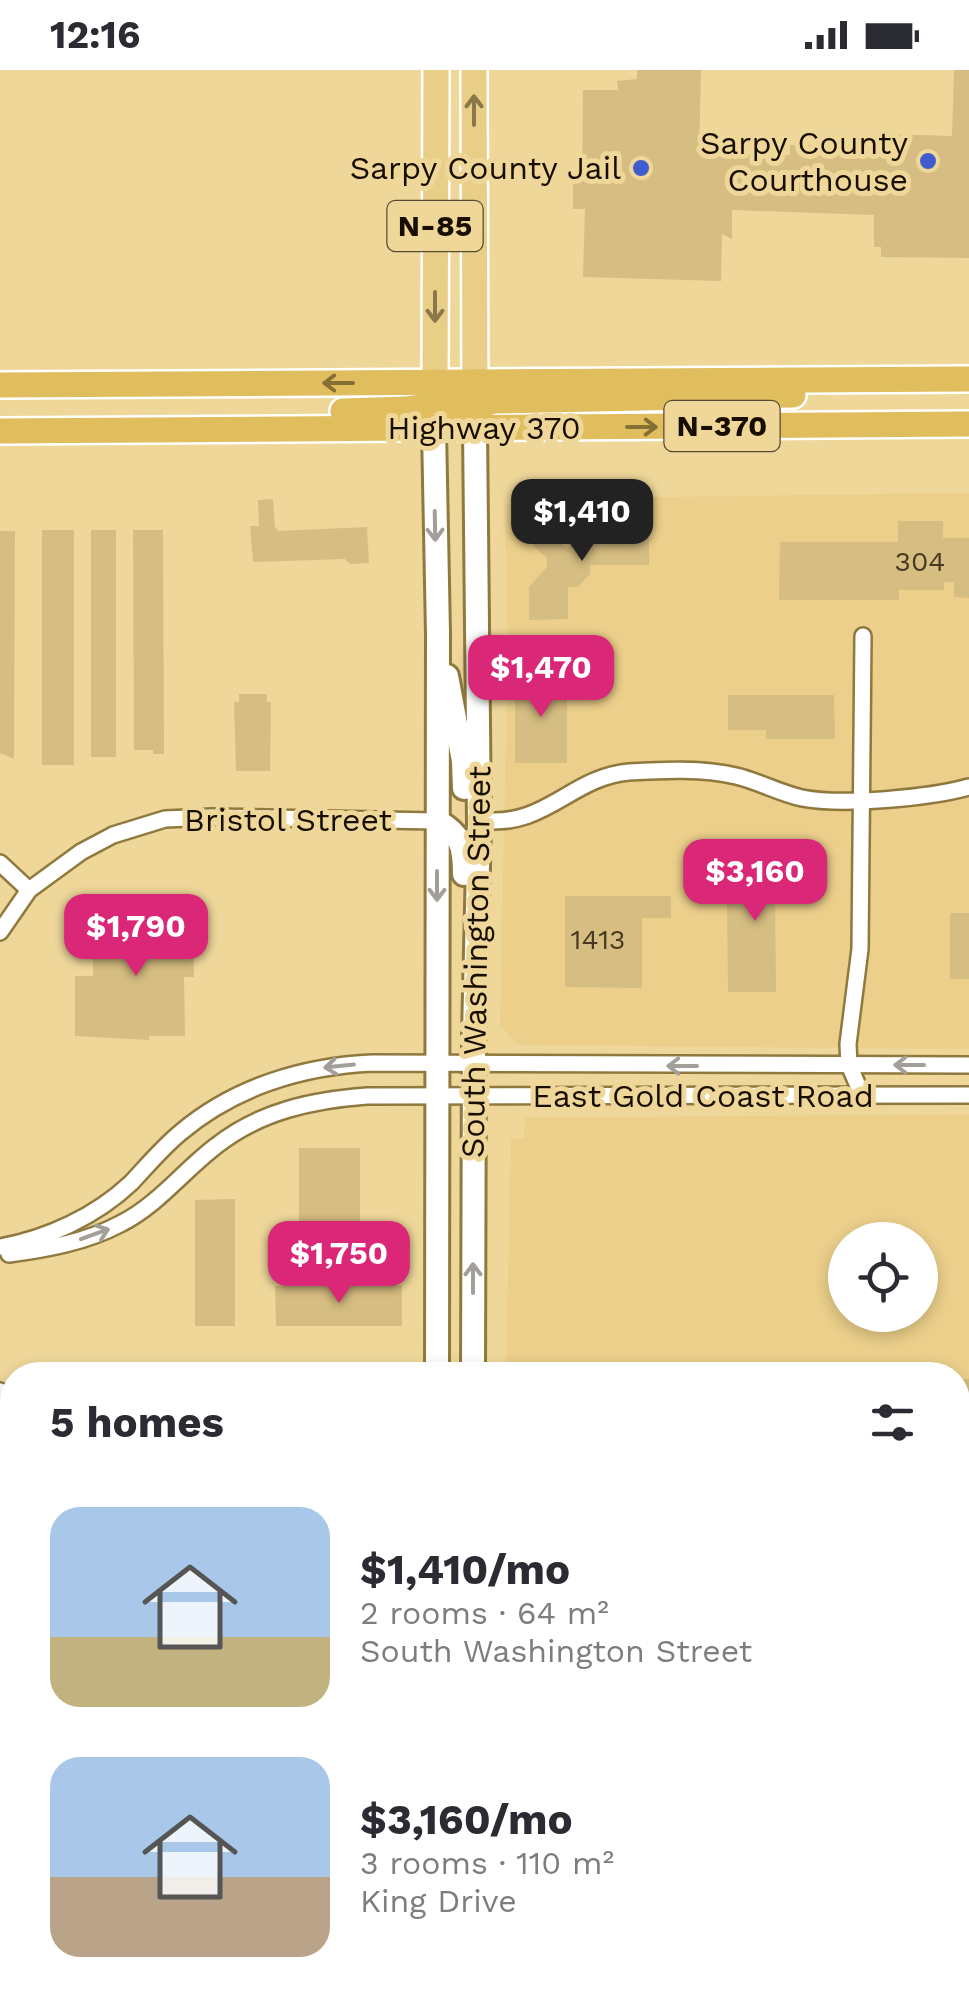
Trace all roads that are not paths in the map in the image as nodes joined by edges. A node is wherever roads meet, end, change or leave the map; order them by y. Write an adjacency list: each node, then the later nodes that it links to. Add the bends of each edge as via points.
1 (436, 70): 6 (main road, South Washington Street / N-85, one-way to 6)
2 (474, 70): 5 (main road, South Washington Street / N-85, one-way to 2)
3 (969, 379): 5 (highway, Highway 370 / N-370, via 862,379)
4 (0, 386): 6 (highway, Highway 370 / N-370, one-way to 4)
5 (475, 404): 6 (highway, Highway 370 / N-370); 6 (highway, Highway 370 / N-370); 7 (highway, Highway 370 / N-370, one-way to 7); 14 (main road, South Washington Street)
6 (435, 405): 8 (highway, Highway 370 / N-370); 9 (main road, South Washington Street, one-way to 9)
7 (969, 424)
8 (0, 431)
9 (438, 634): 13 (main road, South Washington Street); 14 (main road, via 463,762 464,804)
10 (863, 636): 12 (street)
11 (969, 787): 12 (street)
12 (862, 798): 14 (street, via 801,798 720,773 626,772 586,784 535,814); 21 (street, via 860,949)
13 (436, 820): 16 (street, Bristol Street, via 165,820 113,835); 18 (main road, via 456,831 463,844 465,962); 19 (main road, South Washington Street, one-way to 19)
14 (479, 820): 18 (main road, South Washington Street)
15 (0, 863): 16 (street)
16 (29, 890): 17 (street, Bristol Street)
17 (0, 932)
18 (475, 979): 20 (main road, South Washington Street)
19 (437, 1064): 20 (street, East Gold Coast Road); 23 (main road, South Washington Street); 28 (street, East Gold Coast Road, one-way to 28, via 348,1064 274,1080 208,1112 102,1205 47,1235)
20 (474, 1064): 21 (street, East Gold Coast Road, one-way to 20); 27 (main road, South Washington Street)
21 (849, 1065): 22 (street, East Gold Coast Road, one-way to 21); 24 (street); 25 (street)
22 (969, 1065)
23 (436, 1095): 27 (street, East Gold Coast Road); 29 (street, East Gold Coast Road, one-way to 23, via 64,1244 123,1223 216,1146 284,1110 337,1098); 30 (main road, South Washington Street)
24 (838, 1095): 25 (street, East Gold Coast Road); 27 (street, East Gold Coast Road)
25 (862, 1095): 26 (street, East Gold Coast Road)
26 (969, 1095)
27 (474, 1096): 31 (main road, South Washington Street, one-way to 27)
28 (0, 1246)
29 (0, 1255)
30 (437, 1362)
31 (472, 1362)

